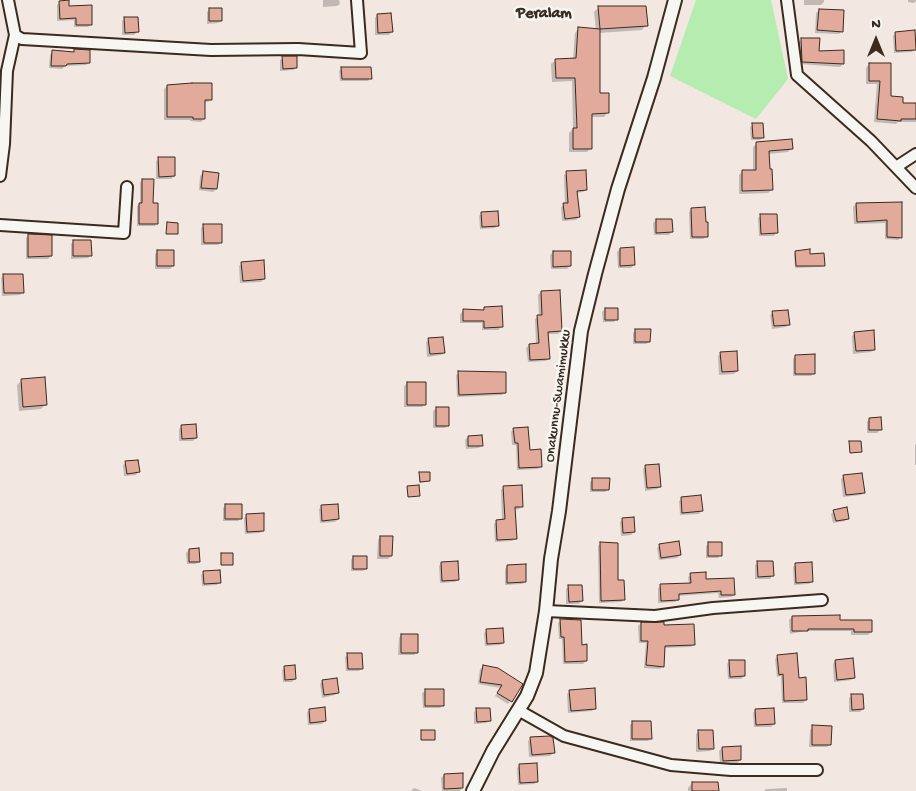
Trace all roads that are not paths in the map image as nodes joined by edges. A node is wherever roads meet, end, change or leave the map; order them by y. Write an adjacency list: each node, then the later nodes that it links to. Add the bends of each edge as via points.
1 (8, 0): 5 (street)
2 (357, 0): 5 (street, via 361,53 298,49 211,50 22,39)
3 (675, 0): 13 (street, Onakunnu-Swamimukku, via 618,189 581,331)
4 (787, 0): 7 (street, via 797,75 871,140)
5 (15, 34): 8 (street, via 7,71)
6 (916, 154): 7 (street)
7 (896, 167): 10 (street)
8 (0, 176)
9 (126, 187): 11 (street, via 124,233)
10 (916, 188)
11 (0, 225)
12 (822, 600): 13 (street, via 712,608 655,616)
13 (546, 611): 14 (street, Onakunnu-Swamimukku, via 536,673)
14 (518, 710): 15 (street, via 564,736 671,765 731,770); 16 (street, Onakunnu-Swamimukku)
15 (817, 770)
16 (473, 791)

